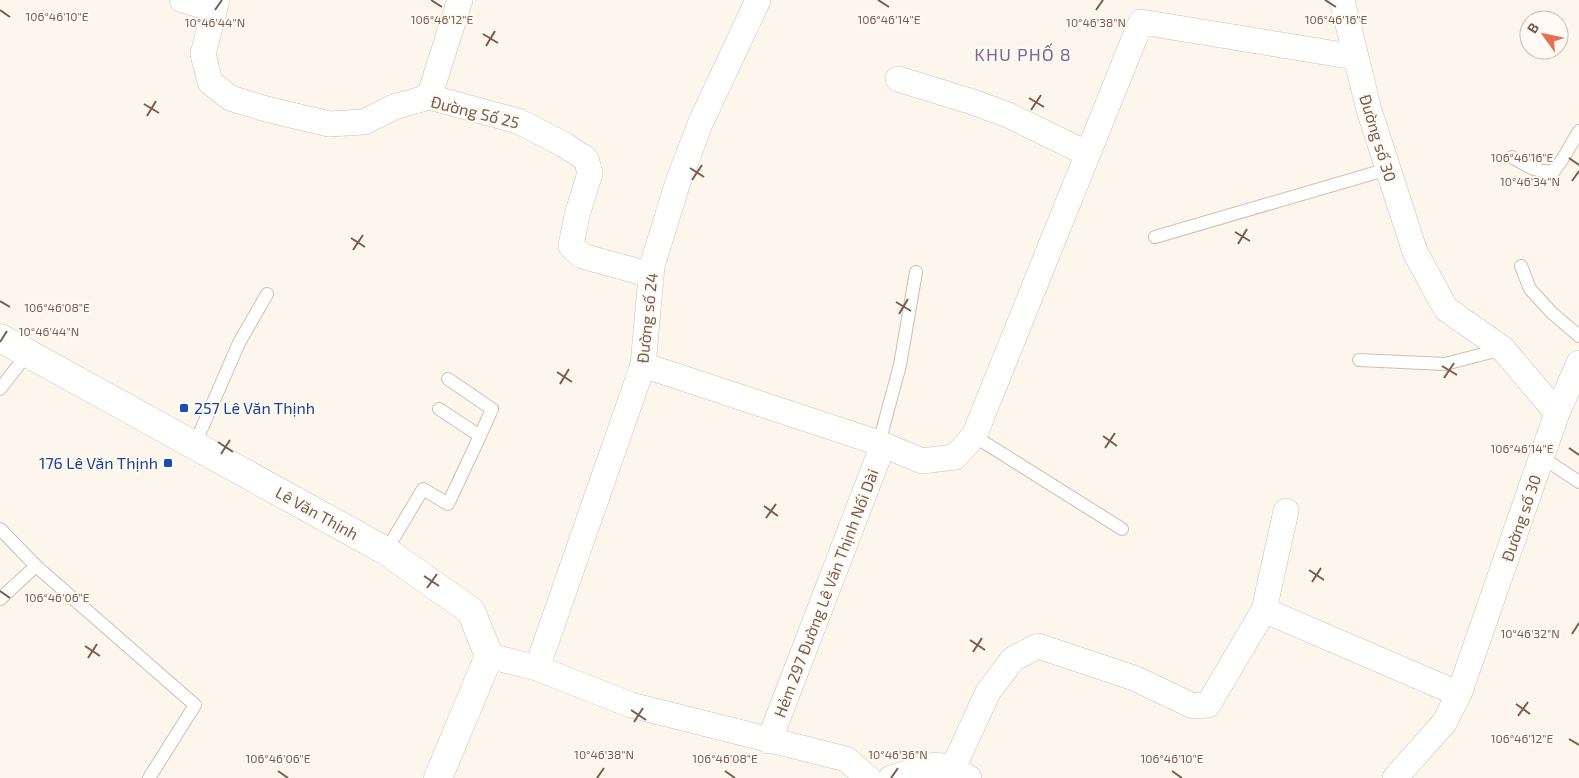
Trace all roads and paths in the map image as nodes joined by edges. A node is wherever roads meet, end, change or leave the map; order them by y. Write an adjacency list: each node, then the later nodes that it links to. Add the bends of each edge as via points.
1 (182, 0): 5 (street, Đường Số 25)
2 (460, 0): 8 (street)
3 (758, 0): 16 (street, Đường số 24, via 700,124 678,182)
4 (1342, 0): 6 (street, Đường số 30)
5 (215, 5): 8 (street, Đường Số 25, via 203,54 210,82 230,98 329,124 364,122 394,108)
6 (1355, 57): 10 (street, via 1141,22); 12 (street, Đường số 30, via 1368,110)
7 (898, 79): 10 (street, via 973,102)
8 (429, 98): 16 (street, Đường Số 25, via 518,121 586,158 590,173 571,246 582,256)
9 (1579, 131): 11 (lane, via 1554,171 1529,168)
10 (1088, 154): 30 (street)
11 (1512, 157)
12 (1388, 168): 13 (lane); 20 (street, Đường số 30, via 1415,252 1446,309)
13 (1156, 237)
14 (1521, 266): 18 (lane, via 1530,289)
15 (916, 272): 31 (lane, Hẻm 297 Đường Lê Văn Thịnh Nối Dài, via 900,365)
16 (651, 275): 24 (street, Đường số 24)
17 (267, 294): 32 (lane, via 239,343)
18 (1579, 336)
19 (0, 338): 21 (street, Lê Văn Thịnh)
20 (1503, 349): 22 (lane, via 1445,364); 28 (street, Đường số 30)
21 (28, 354): 26 (lane); 32 (street, Lê Văn Thịnh)
22 (1359, 360)
23 (1579, 363): 28 (street)
24 (643, 365): 31 (street); 43 (street, Đường số 24)
25 (448, 379): 29 (lane, via 492,409)
26 (0, 389)
27 (439, 409): 29 (lane)
28 (1557, 412): 33 (street, Đường số 30)
29 (480, 436): 38 (lane, via 448,504 423,489)
30 (974, 436): 31 (street, via 955,457 922,461); 36 (lane)
31 (881, 444): 45 (street, Hẻm 297 Đường Lê Văn Thịnh Nối Dài)
32 (194, 446): 38 (street, Lê Văn Thịnh)
33 (1542, 458): 34 (lane); 44 (street, Đường số 30)
34 (1579, 482)
35 (1286, 511): 41 (street)
36 (1122, 529)
37 (0, 530): 39 (lane)
38 (386, 551): 42 (street, Lê Văn Thịnh, via 471,611)
39 (36, 566): 40 (lane); 47 (lane, via 195,705)
40 (0, 599)
41 (1264, 610): 44 (street); 46 (street, via 1208,705 1194,706 1134,678 1038,646 1013,659 988,692)
42 (489, 656): 43 (street); 48 (street)
43 (537, 668): 45 (street, via 631,705)
44 (1459, 694): 51 (street, Đường số 30, via 1444,723)
45 (769, 740): 49 (street, via 846,759)
46 (961, 773): 50 (street, via 935,765)
47 (149, 778)
48 (438, 778)
49 (868, 778)
50 (891, 778)
51 (1395, 778)

